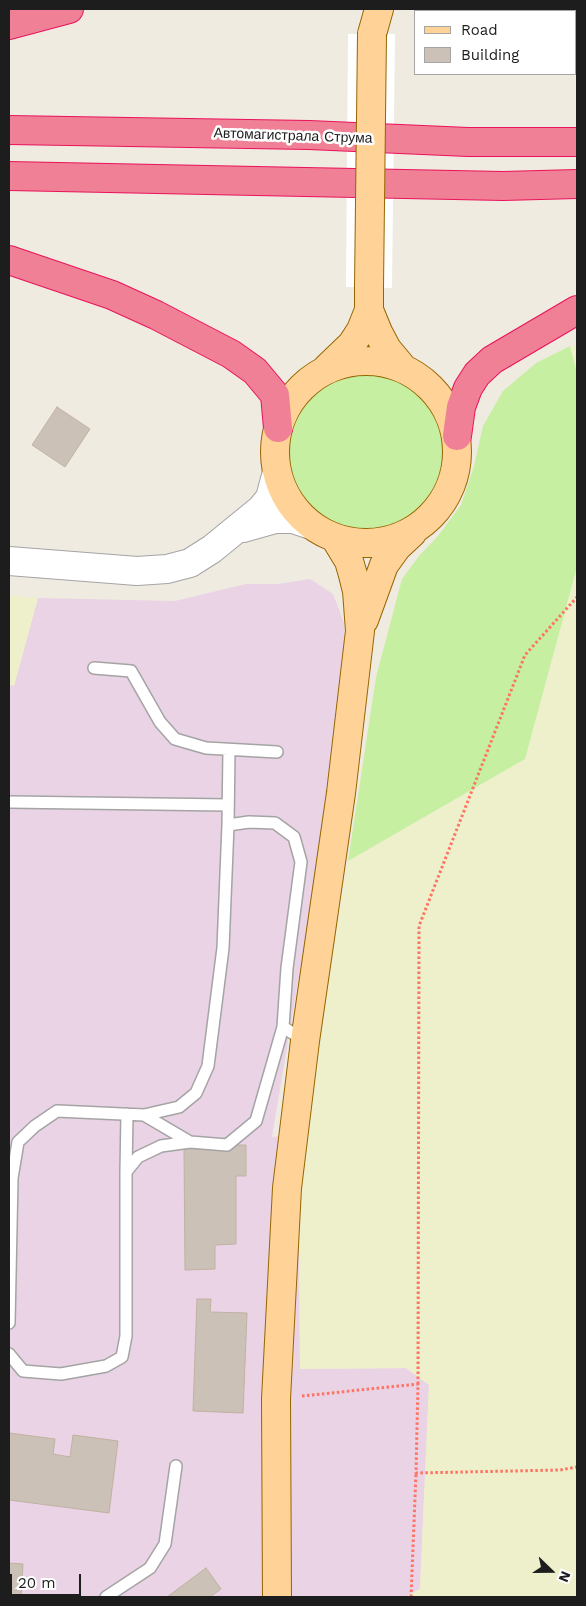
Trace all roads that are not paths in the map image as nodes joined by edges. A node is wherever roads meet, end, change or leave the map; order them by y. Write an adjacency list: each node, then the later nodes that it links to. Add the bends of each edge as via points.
1 (69, 9): 3 (highway)
2 (373, 17): 9 (main road, bridge)
3 (9, 25)
4 (9, 130): 5 (highway, Автомагистрала Струма)
5 (577, 142)
6 (9, 176): 7 (highway)
7 (577, 184)
8 (9, 260): 13 (highway, via 112,295 231,354 255,370 276,395)
9 (369, 299): 11 (main road, via 387,349); 12 (main road, via 361,330 352,344)
10 (577, 310): 14 (highway, via 492,360 477,374 463,401)
11 (402, 367): 12 (main road, via 376,360 350,362); 14 (main road, via 428,383 446,407)
12 (324, 370): 13 (main road, via 304,385 288,404)
13 (278, 428): 15 (main road)
14 (457, 436): 17 (main road, via 457,462 450,488 436,511)
15 (277, 472): 16 (main road, via 284,492); 18 (street, via 270,498)
16 (311, 525): 18 (street, via 293,519 275,519); 19 (main road)
17 (417, 528): 19 (main road, via 391,540 363,544); 21 (main road, via 384,565)
18 (235, 531): 20 (street, via 190,562 167,569 136,571)
19 (335, 538): 21 (main road, via 353,574)
20 (9, 561)
21 (360, 631): 28 (main road, via 340,802)
22 (94, 668): 23 (lane, via 131,671 160,722 175,739 206,748)
23 (229, 750): 24 (lane); 26 (lane)
24 (277, 752)
25 (9, 802): 26 (lane)
26 (227, 805): 27 (lane)
27 (228, 825): 28 (lane, via 275,823 294,837 301,862 287,968); 30 (lane, via 223,948 208,1066 196,1093 179,1107)
28 (294, 1034): 31 (lane, via 256,1121 227,1145); 36 (main road, via 276,1399)
29 (127, 1114): 30 (lane); 32 (lane); 33 (lane, via 57,1111 18,1142 12,1178)
30 (144, 1115): 31 (lane)
31 (190, 1142): 32 (lane, via 161,1146 138,1157)
32 (126, 1172): 34 (lane, via 126,1336 122,1357 106,1366 61,1374 23,1371)
33 (9, 1323)
34 (9, 1354)
35 (176, 1466): 37 (lane, via 165,1544 150,1568)
36 (276, 1585)
37 (106, 1597)

